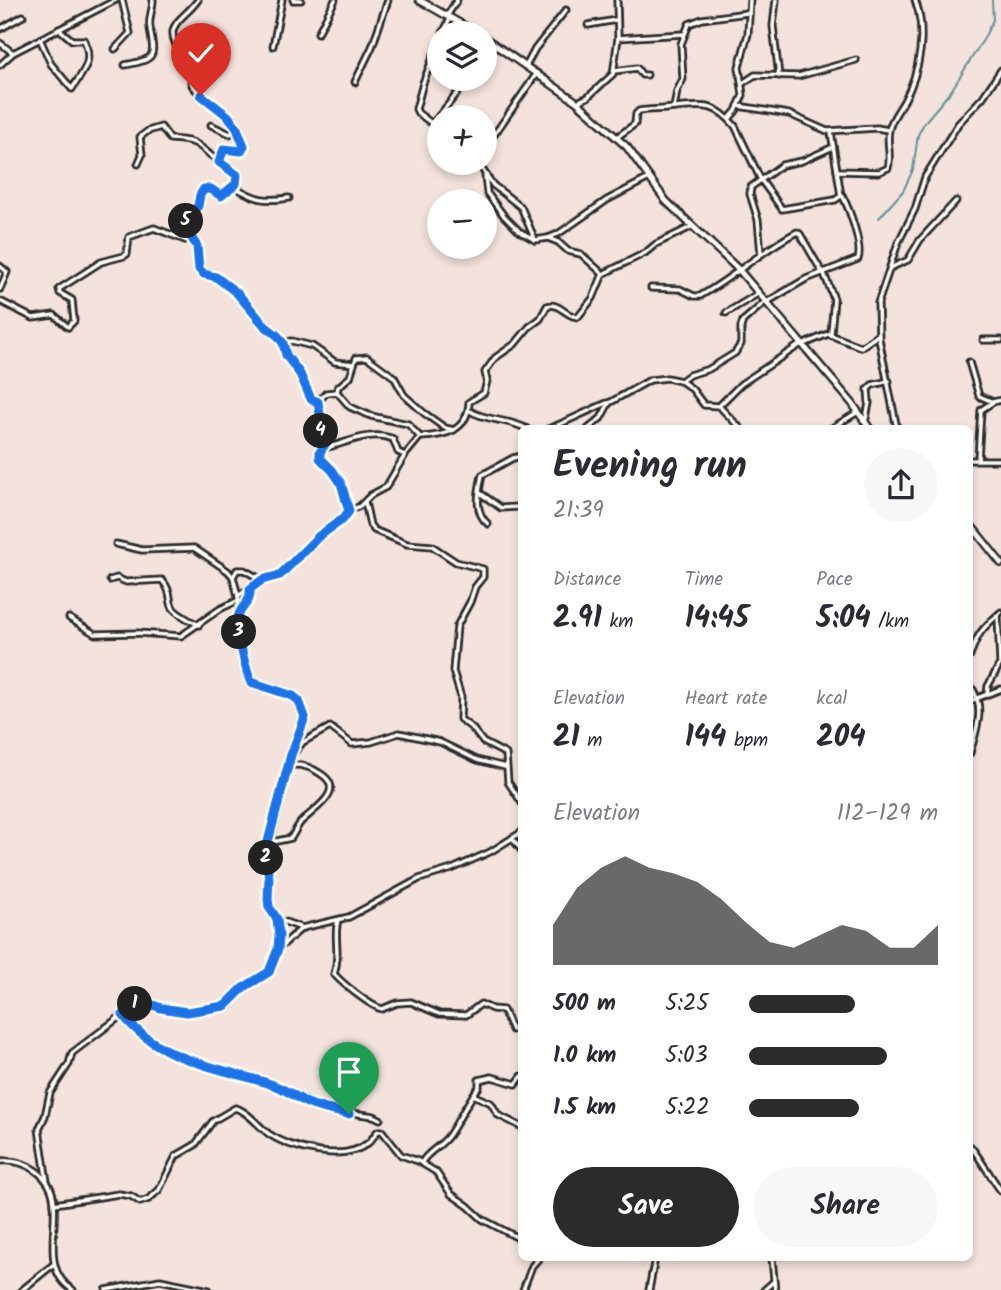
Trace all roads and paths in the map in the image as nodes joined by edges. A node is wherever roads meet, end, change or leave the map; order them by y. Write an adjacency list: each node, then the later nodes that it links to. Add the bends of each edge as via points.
1 (116, 0): 25 (street)
2 (122, 0): 33 (street, via 130,33)
3 (153, 0): 37 (street, via 149,23 152,54)
4 (198, 0): 55 (street, via 174,26 176,45 183,57 200,63 191,82 197,92 228,116)
5 (282, 0): 31 (street)
6 (293, 0): 7 (street)
7 (301, 0)
8 (335, 0): 26 (street)
9 (388, 0): 45 (street)
10 (419, 0): 19 (main road)
11 (457, 0): 19 (street)
12 (617, 0): 20 (street)
13 (750, 0): 17 (street)
14 (776, 0): 44 (street, via 773,26)
15 (915, 0): 57 (street, via 921,23 917,67)
16 (566, 10): 38 (street)
17 (747, 13): 27 (street, via 693,21); 46 (street, via 748,34 739,67)
18 (23, 16): 24 (street)
19 (449, 17): 21 (street); 22 (main road)
20 (616, 20): 23 (street); 28 (street)
21 (448, 21)
22 (456, 21)
23 (587, 25)
24 (0, 29)
25 (59, 29): 29 (street); 29 (street, via 72,40 85,40 87,46 89,63 72,89 51,64)
26 (318, 33)
27 (684, 34): 28 (street); 51 (street, via 683,81)
28 (618, 38): 39 (street)
29 (40, 39): 34 (street)
30 (0, 43): 34 (street)
31 (273, 46)
32 (497, 46): 38 (main road)
33 (115, 49)
34 (13, 53): 36 (street)
35 (856, 60): 44 (street, via 799,76)
36 (0, 65)
37 (125, 65)
38 (526, 66): 42 (main road)
39 (614, 71): 43 (street, via 637,68); 48 (street)
40 (1001, 72): 77 (street, via 958,124 925,177)
41 (427, 73): 53 (street, via 416,109)
42 (537, 74): 48 (main road); 56 (street)
43 (647, 75)
44 (779, 76): 46 (street, via 755,75)
45 (355, 82)
46 (743, 83): 50 (street)
47 (459, 91): 49 (street)
48 (577, 102): 59 (main road)
49 (448, 105)
50 (738, 106): 52 (street); 58 (street, via 785,113)
51 (674, 108): 52 (street, via 708,106); 59 (street, via 639,111 635,124)
52 (729, 119): 66 (street)
53 (427, 120)
54 (211, 125): 55 (street, via 229,134)
55 (237, 131): 61 (street, via 244,148 238,152 224,149)
56 (497, 131)
57 (888, 131): 58 (street); 63 (street, via 886,170)
58 (831, 132): 60 (street)
59 (617, 137): 65 (main road)
60 (833, 147): 63 (street); 66 (street, via 782,165)
61 (218, 161): 62 (street, via 187,139 170,139 161,127 141,137); 67 (street, via 237,175)
62 (138, 164)
63 (836, 171): 68 (street)
64 (485, 175): 74 (street, via 521,207); 74 (street, via 487,193 503,216)
65 (649, 178): 71 (main road); 73 (street)
66 (761, 180): 68 (street, via 782,209 835,200); 75 (street, via 750,191)
67 (233, 186): 69 (street, via 256,199); 72 (street, via 221,196 209,188 201,192 198,206 186,220)
68 (842, 194): 79 (street, via 860,256)
69 (289, 198)
70 (956, 201): 77 (street, via 908,260)
71 (691, 227): 78 (main road); 80 (street)
72 (191, 238): 84 (street, via 154,228 129,237 127,254 101,262 60,289 72,300 74,321 68,327 54,315 33,318); 91 (street, via 197,246 200,271 237,293)
73 (548, 238): 74 (street); 80 (street, via 581,254)
74 (535, 240)
75 (761, 254): 78 (street); 79 (street, via 799,233)
76 (0, 267): 82 (street, via 6,272)
77 (888, 269): 88 (street, via 878,303)
78 (739, 271): 81 (street, via 701,296 680,289); 83 (main road)
79 (823, 272): 85 (street); 87 (street, via 834,299)
80 (603, 274): 103 (street, via 593,299 578,317 555,305 547,306 515,344 495,358 485,372 486,390 469,402)
81 (651, 288)
82 (0, 289)
83 (759, 293): 85 (main road); 86 (street)
84 (0, 301)
85 (767, 302): 92 (main road); 95 (street, via 743,321 741,344 735,353)
86 (726, 313)
87 (831, 334): 88 (street, via 858,347); 92 (street)
88 (878, 335): 96 (street)
89 (983, 340): 90 (street)
90 (1001, 340)
91 (283, 343): 94 (street, via 312,346 335,362); 99 (street, via 311,399)
92 (802, 344): 102 (street, via 741,384); 104 (main road)
93 (969, 362): 100 (street, via 979,396)
94 (354, 364): 97 (street); 113 (street, via 358,357 374,361 394,377 404,395 445,428)
95 (681, 381): 101 (street, via 650,380); 102 (street, via 704,405)
96 (889, 381): 105 (street, via 869,387); 111 (street)
97 (337, 392): 99 (street, via 326,393); 114 (street, via 351,407 408,424)
98 (1001, 400): 100 (street)
99 (318, 402): 115 (street, via 320,435)
100 (993, 402): 118 (street, via 981,410)
101 (609, 403): 106 (street); 107 (street)
102 (719, 407): 108 (street)
103 (470, 411): 112 (street); 113 (street)
104 (858, 412): 105 (main road); 109 (street)
105 (865, 422): 110 (main road)
106 (559, 425)
107 (593, 425)
108 (737, 425)
109 (837, 425)
110 (867, 425)
111 (896, 425)
112 (518, 426)
113 (454, 430): 114 (street)
114 (420, 438): 116 (street)
115 (326, 443): 116 (street, via 331,447 365,436 389,436 396,441 399,454); 124 (street, via 320,458 341,483)
116 (405, 455): 122 (street, via 389,484)
117 (518, 458): 121 (street, via 484,473)
118 (978, 459): 119 (street); 120 (street)
119 (973, 460)
120 (1001, 460)
121 (480, 493): 123 (street, via 501,508); 125 (street, via 479,512)
122 (365, 502): 124 (street); 147 (street, via 374,530 400,542 432,546 456,562 483,569 457,626 453,671 461,697 461,721 482,742 506,754)
123 (517, 507)
124 (349, 511): 131 (street, via 280,575)
125 (488, 524)
126 (973, 530): 128 (main road)
127 (116, 544): 129 (street, via 142,550 194,548)
128 (1001, 563)
129 (233, 577): 131 (street, via 241,569); 133 (street)
130 (110, 580): 137 (street, via 162,580 171,592 174,610)
131 (262, 580): 132 (street)
132 (250, 589): 133 (street); 134 (street, via 251,597)
133 (239, 598): 134 (street); 137 (street)
134 (239, 614): 145 (street, via 240,640 251,682 293,696 305,715)
135 (999, 614): 138 (street, via 985,624); 141 (street, via 1000,664)
136 (69, 618): 137 (street, via 94,634 175,637)
137 (199, 625)
138 (973, 647)
139 (973, 689): 142 (street)
140 (1001, 689): 141 (street)
141 (987, 695): 142 (street)
142 (979, 698): 143 (street); 144 (street)
143 (973, 700)
144 (973, 739)
145 (291, 755): 146 (street); 147 (street, via 303,742 330,727 352,744 399,733 440,742 477,760)
146 (290, 766): 151 (street); 151 (street, via 302,765 328,778 330,794 291,838)
147 (505, 766): 148 (street)
148 (518, 797)
149 (518, 834): 150 (street)
150 (512, 838): 152 (street); 154 (street)
151 (268, 843): 153 (street, via 268,899)
152 (518, 846)
153 (277, 919): 155 (street); 156 (street)
154 (338, 920): 155 (street); 158 (street, via 339,961 334,974 372,1006 382,1009 411,1002 439,1014 466,1015 481,1004 503,1010)
155 (302, 928): 156 (street)
156 (278, 949): 157 (street, via 267,974 225,1006 187,1012 145,1002)
157 (123, 1015): 161 (street, via 139,1033 177,1055 275,1085 323,1110); 166 (street, via 72,1052 50,1093 38,1132)
158 (512, 1030)
159 (518, 1081): 160 (street, via 482,1079)
160 (473, 1095): 162 (street); 165 (street, via 450,1134)
161 (380, 1119)
162 (518, 1125)
163 (973, 1148): 167 (street)
164 (0, 1161): 166 (street, via 32,1167)
165 (421, 1163): 168 (street, via 401,1154 380,1130 367,1144 350,1150 292,1147 235,1108 213,1121 195,1145 176,1156 159,1190 149,1199 140,1202 113,1194); 169 (street, via 436,1172 450,1194 482,1219)
166 (47, 1182): 168 (street)
167 (1001, 1191)
168 (54, 1204): 173 (street)
169 (518, 1238)
170 (536, 1261): 179 (street)
171 (654, 1261): 180 (street)
172 (772, 1261): 174 (street)
173 (54, 1264): 175 (street); 176 (street)
174 (773, 1282): 181 (street); 182 (street)
175 (22, 1290)
176 (73, 1290)
177 (106, 1290): 178 (street, via 160,1280)
178 (209, 1290)
179 (523, 1290)
180 (649, 1290)
181 (764, 1290)
182 (775, 1290)

